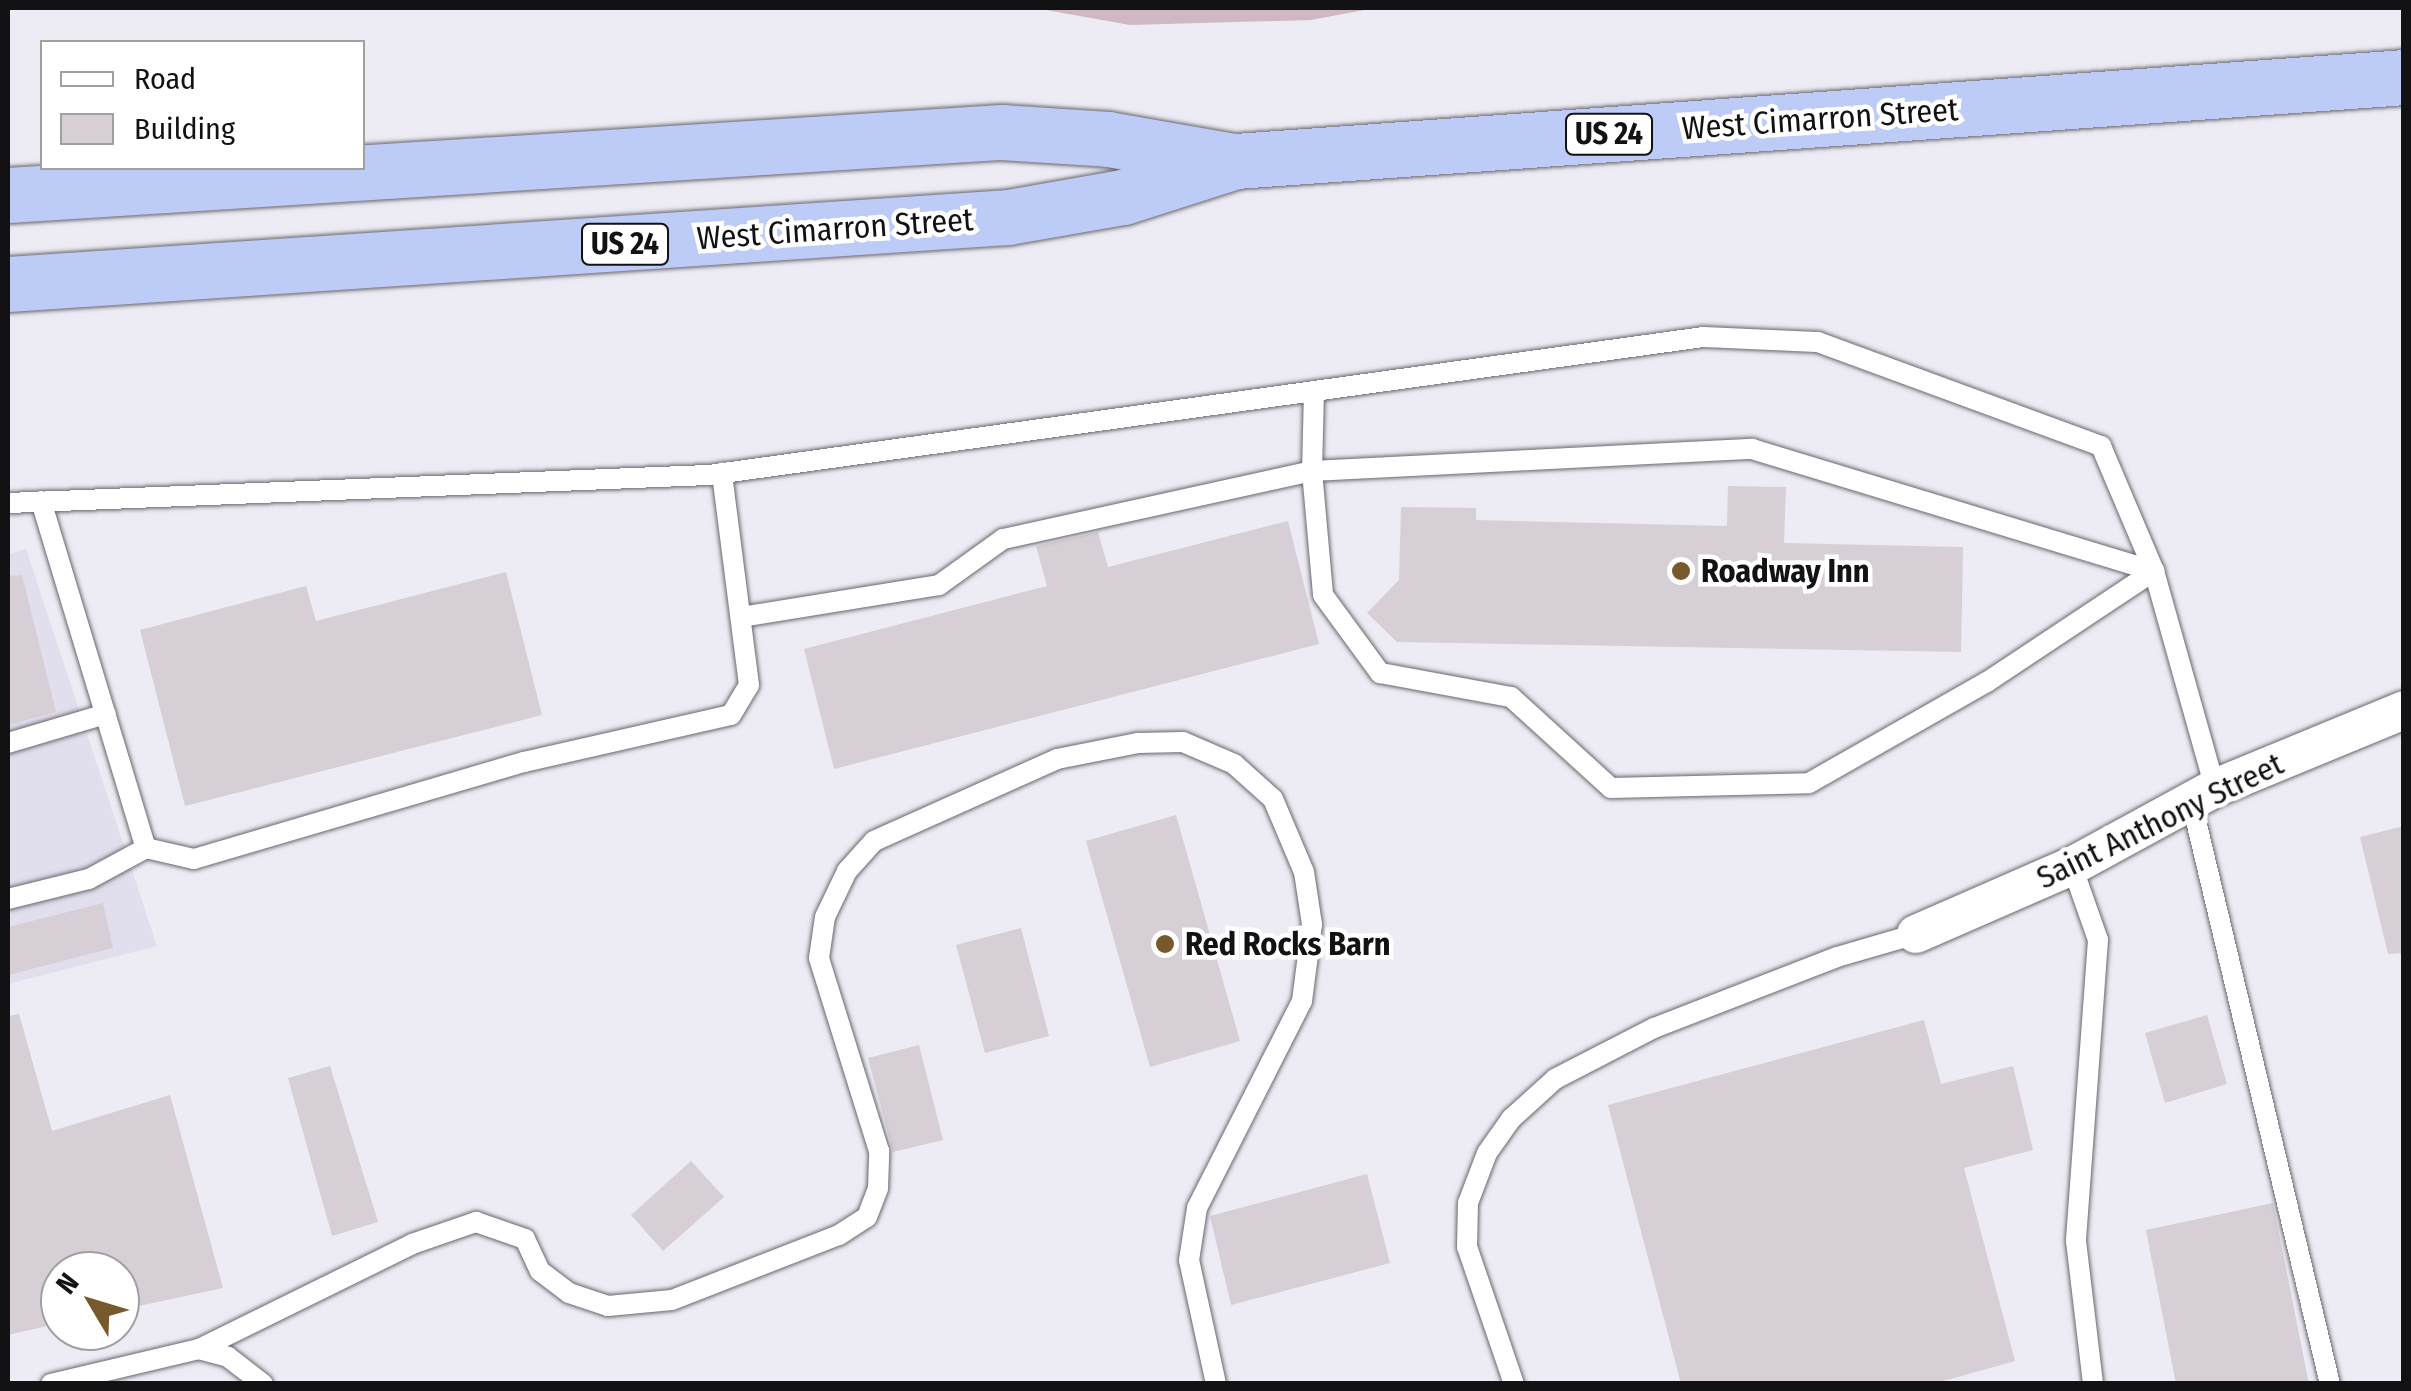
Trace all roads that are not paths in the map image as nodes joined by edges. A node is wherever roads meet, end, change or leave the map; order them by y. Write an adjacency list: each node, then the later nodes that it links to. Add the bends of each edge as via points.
1 (2404, 77): 2 (highway, West Cimarron Street / US 24)
2 (1236, 161): 3 (highway, West Cimarron Street / US 24, via 1108,139 1001,132); 4 (highway, West Cimarron Street / US 24, via 1123,197 1008,217)
3 (8, 195)
4 (8, 284)
5 (1314, 391): 6 (lane); 7 (lane); 10 (lane, via 1704,338 1818,342 2101,446)
6 (1312, 471): 10 (lane, via 1752,450); 10 (lane, via 1324,595 1380,673 1511,697 1611,788 1809,783 1988,682); 11 (lane, via 1003,539 940,585)
7 (722, 473): 8 (lane); 11 (lane)
8 (41, 501): 9 (lane); 13 (lane)
9 (8, 503)
10 (2154, 571): 15 (lane)
11 (740, 617): 16 (lane, via 749,685 731,715 524,762 194,860)
12 (2404, 710): 15 (street, Saint Anthony Street)
13 (106, 714): 14 (lane); 16 (lane)
14 (8, 743)
15 (2203, 796): 17 (street, Saint Anthony Street); 26 (lane)
16 (146, 848): 18 (lane, via 89,879)
17 (2072, 866): 19 (street, Saint Anthony Street); 25 (lane, via 2098,940 2076,1241)
18 (8, 899)
19 (1916, 934): 24 (lane, via 1837,957 1654,1028 1555,1079 1512,1119 1487,1153 1468,1203 1467,1247)
20 (198, 1349): 21 (lane); 22 (lane, via 228,1358); 23 (lane, via 412,1244 476,1222 524,1239 540,1271 569,1293 608,1306 672,1300 867,1218 878,1188 879,1152 819,958 825,917 847,871 874,841 1057,759 1138,742 1182,742 1234,764 1274,799 1304,872 1312,924 1302,1001 1196,1208 1189,1260)
21 (51, 1384)
22 (263, 1384)
23 (1216, 1384)
24 (1514, 1384)
25 (2093, 1384)
26 (2330, 1384)

